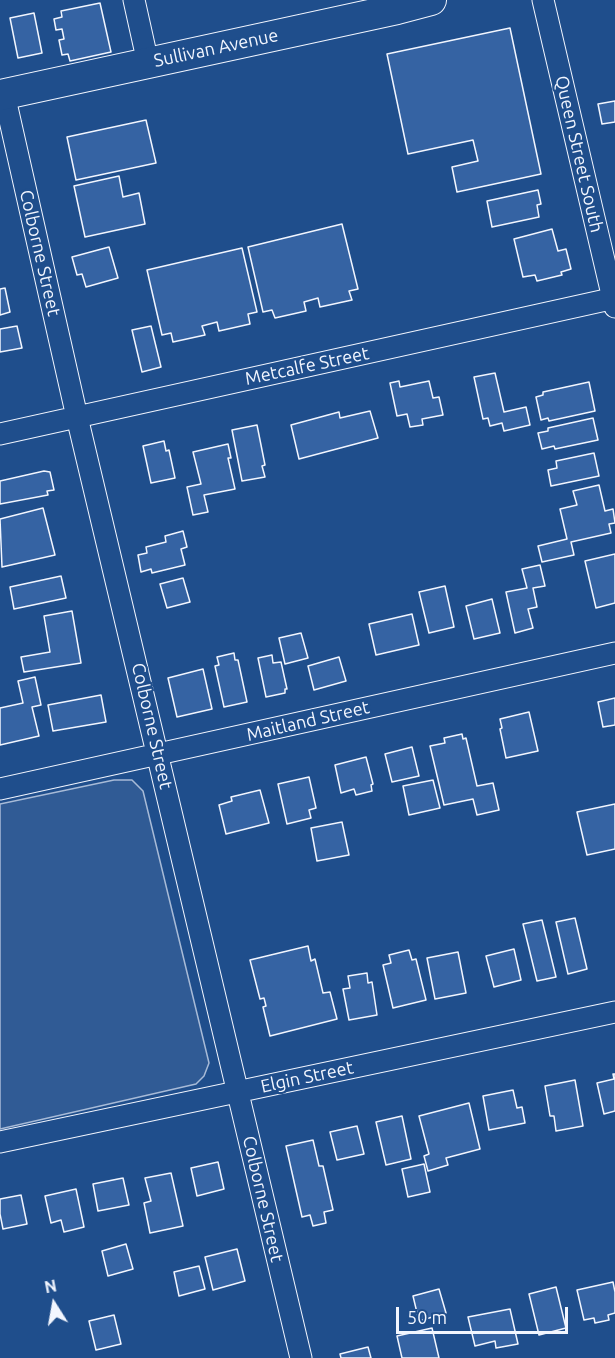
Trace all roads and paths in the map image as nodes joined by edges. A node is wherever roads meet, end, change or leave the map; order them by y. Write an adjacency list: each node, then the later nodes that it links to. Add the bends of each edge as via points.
1 (134, 0): 4 (street)
2 (431, 0): 4 (street, Sullivan Avenue)
3 (543, 0): 6 (street, Queen Street South)
4 (148, 63): 5 (street, Sullivan Avenue)
5 (2, 95): 7 (street, Colborne Street)
6 (614, 301): 7 (street, Metcalfe Street)
7 (77, 417): 8 (street, Metcalfe Street); 10 (street, Colborne Street)
8 (0, 434)
9 (615, 653): 10 (street, Maitland Street)
10 (158, 754): 11 (street, Maitland Street); 13 (street, Colborne Street)
11 (0, 789)
12 (615, 1012): 13 (street, Elgin Street)
13 (238, 1091): 14 (street, Elgin Street); 15 (street, Colborne Street)
14 (0, 1142)
15 (301, 1358)

